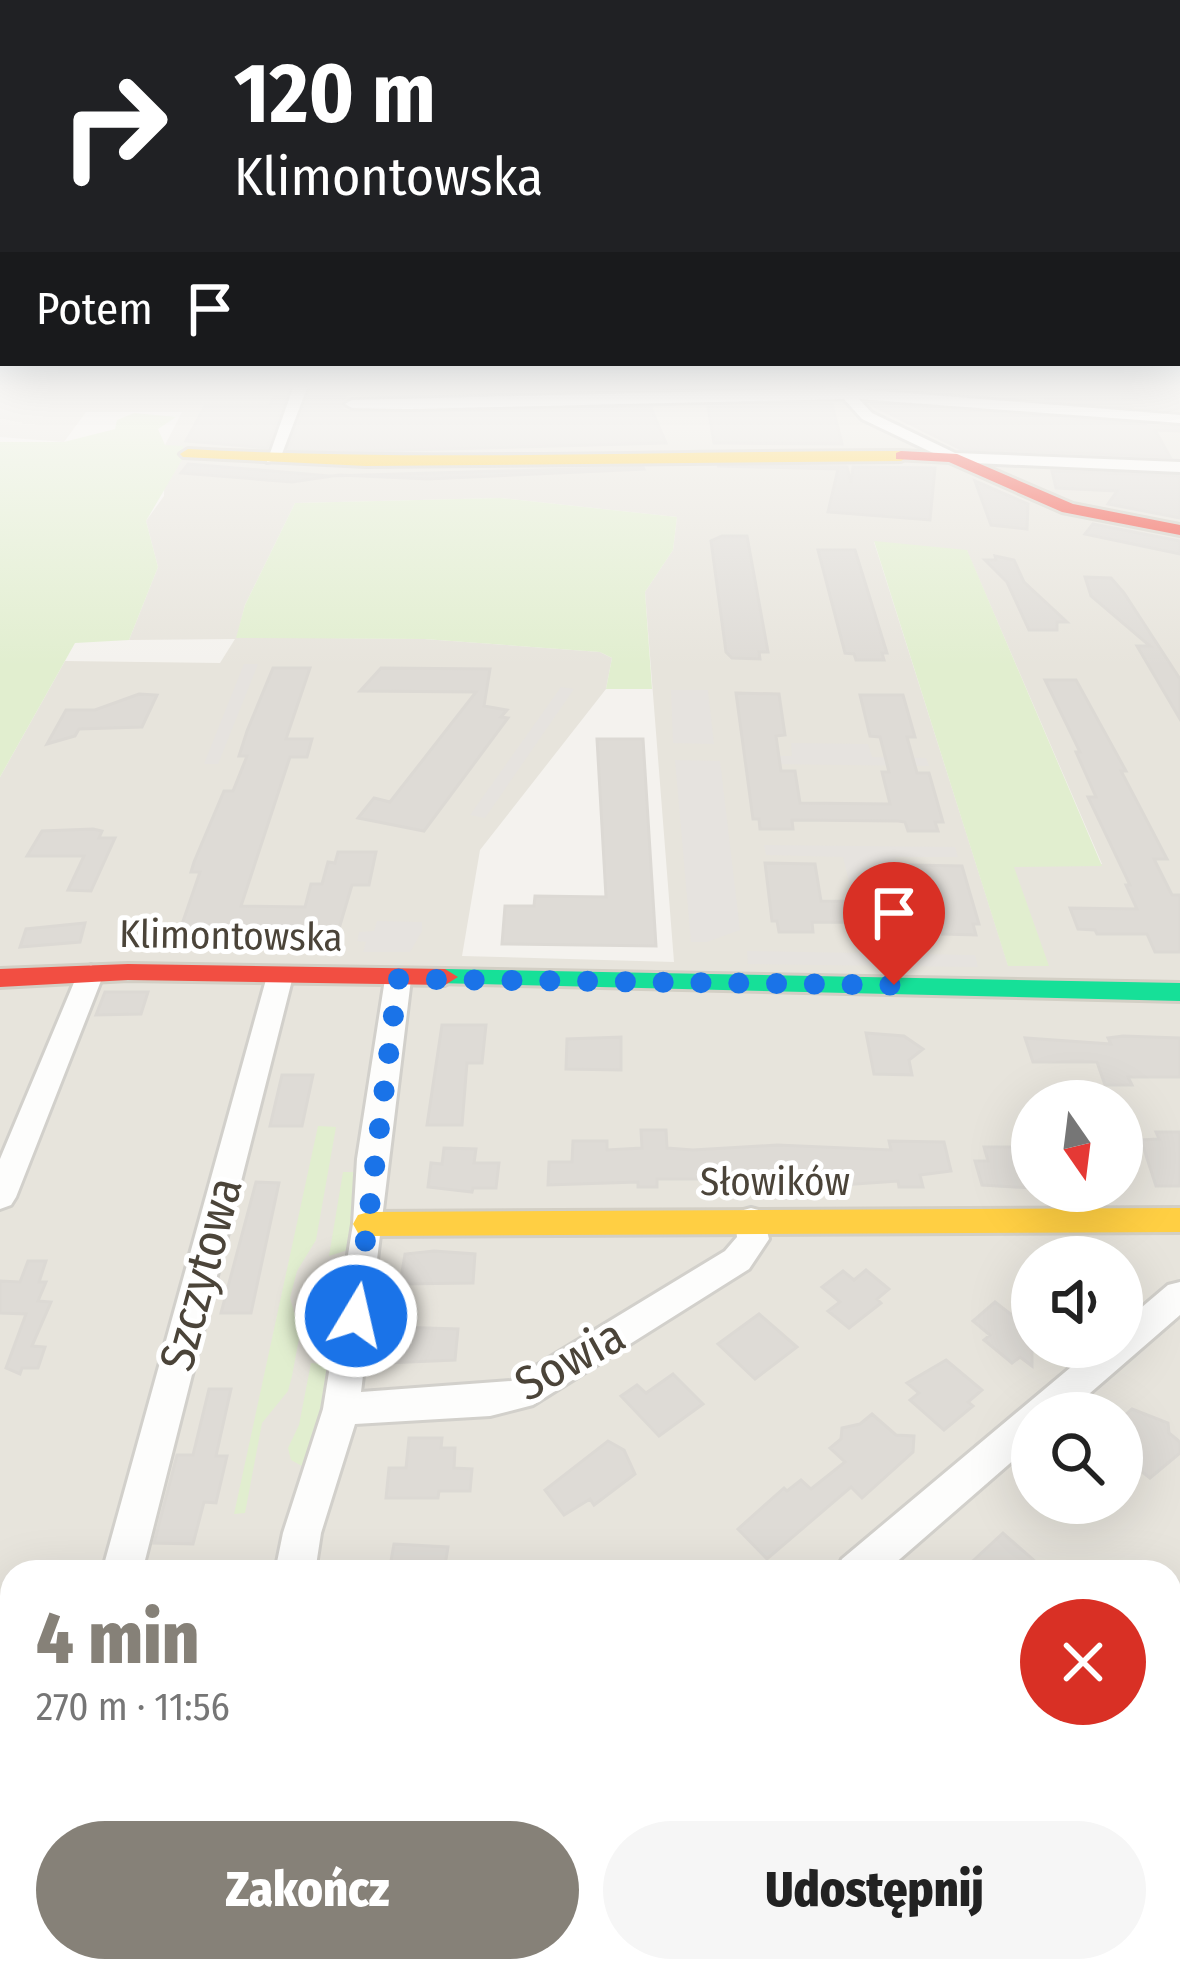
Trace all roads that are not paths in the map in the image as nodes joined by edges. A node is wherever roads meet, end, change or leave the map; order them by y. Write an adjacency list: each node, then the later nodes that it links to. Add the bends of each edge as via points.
1 (1005, 480): 2 (street, via 1068,508)
2 (1180, 530)
3 (91, 973): 4 (street, Klimontowska); 5 (street, Klimontowska); 8 (street)
4 (280, 976): 6 (street, Klimontowska); 18 (street, Szczytowa)
5 (0, 978)
6 (398, 979): 7 (street, Klimontowska); 11 (street)
7 (1180, 992)
8 (0, 1197)
9 (751, 1220): 10 (street, Słowików); 11 (street, Słowików); 16 (street, Sowia, via 753,1239 737,1260 539,1386 490,1401)
10 (1180, 1220)
11 (370, 1224): 16 (street)
12 (1180, 1295): 13 (street)
13 (1143, 1327)
14 (1095, 1368): 15 (street)
15 (1067, 1392)
16 (341, 1409): 19 (street)
17 (1011, 1440): 20 (street)
18 (125, 1560)
19 (297, 1560)
20 (870, 1560)

